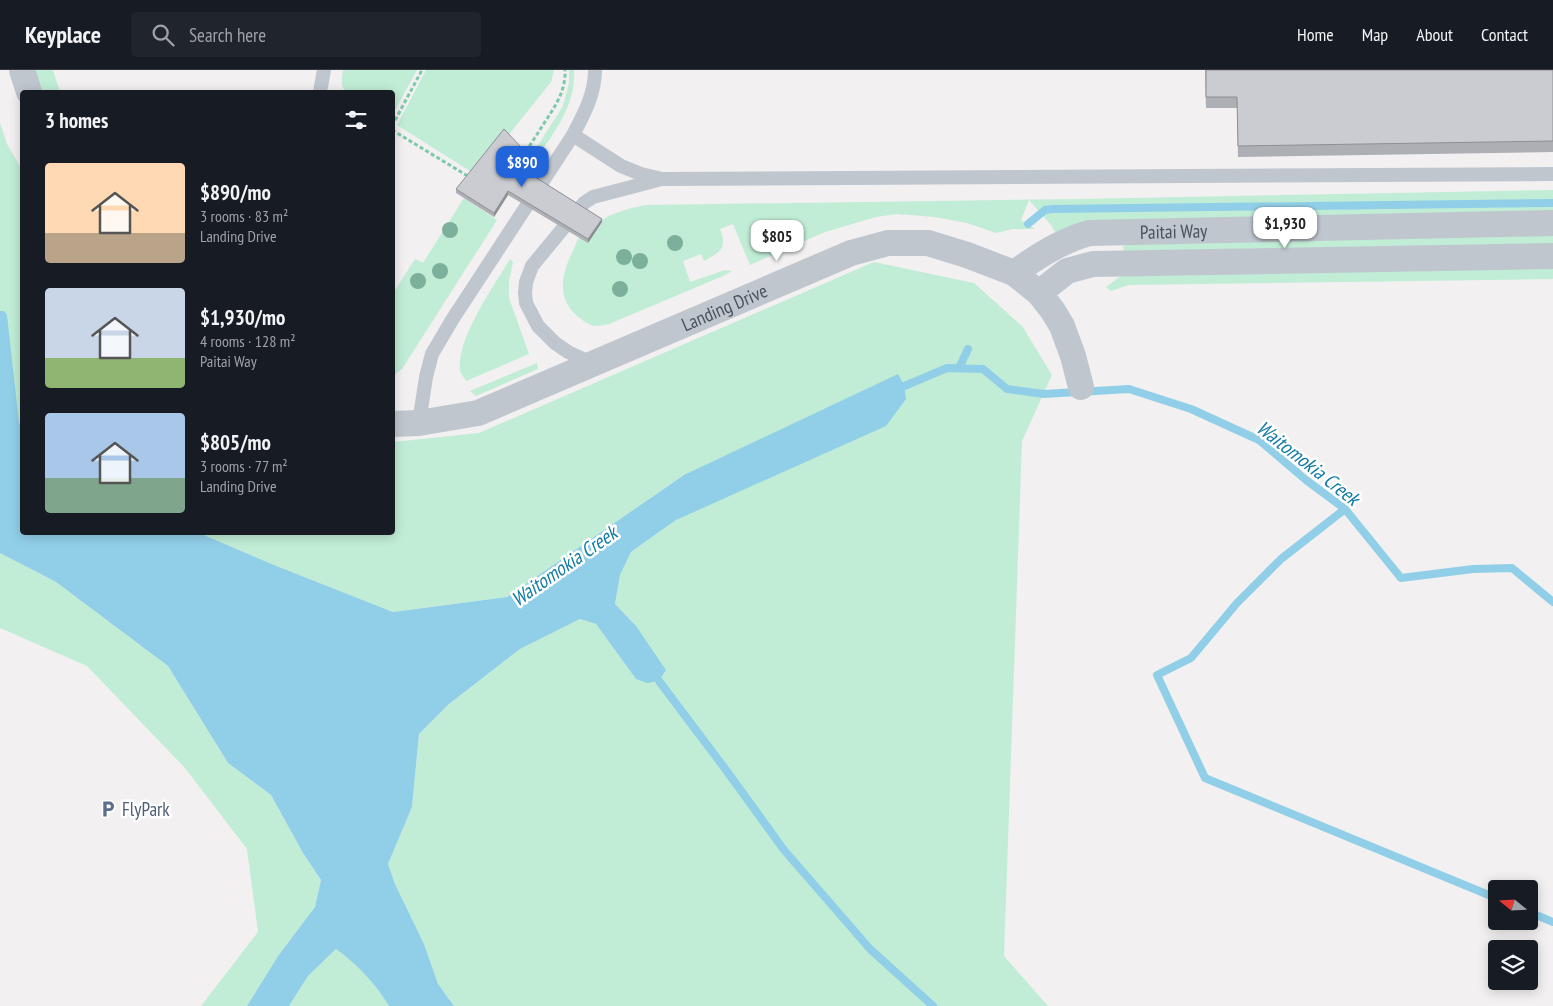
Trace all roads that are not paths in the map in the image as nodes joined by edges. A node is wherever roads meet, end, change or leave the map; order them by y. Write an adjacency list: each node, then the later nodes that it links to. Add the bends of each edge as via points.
1 (22, 70): 4 (street)
2 (324, 70): 5 (lane)
3 (595, 70): 6 (lane, via 595,84)
4 (28, 90)
5 (320, 90)
6 (573, 135): 8 (lane, via 621,166); 15 (lane, via 432,354)
7 (1553, 174): 8 (lane)
8 (662, 179): 13 (lane, via 593,197 584,203 532,266 526,282 526,303 538,326 568,352)
9 (1553, 223): 11 (street, Paitai Way, via 1090,233 1042,253)
10 (1553, 256): 12 (street, Paitai Way, via 1093,264 1067,270)
11 (1014, 273): 12 (street, Landing Drive); 13 (street, Landing Drive, via 928,243 888,243 851,253)
12 (1039, 293): 14 (street, Landing Drive, via 1062,326)
13 (594, 364): 15 (street, Landing Drive, via 478,413)
14 (1081, 387)
15 (419, 423): 16 (street, Landing Drive)
16 (395, 424)

